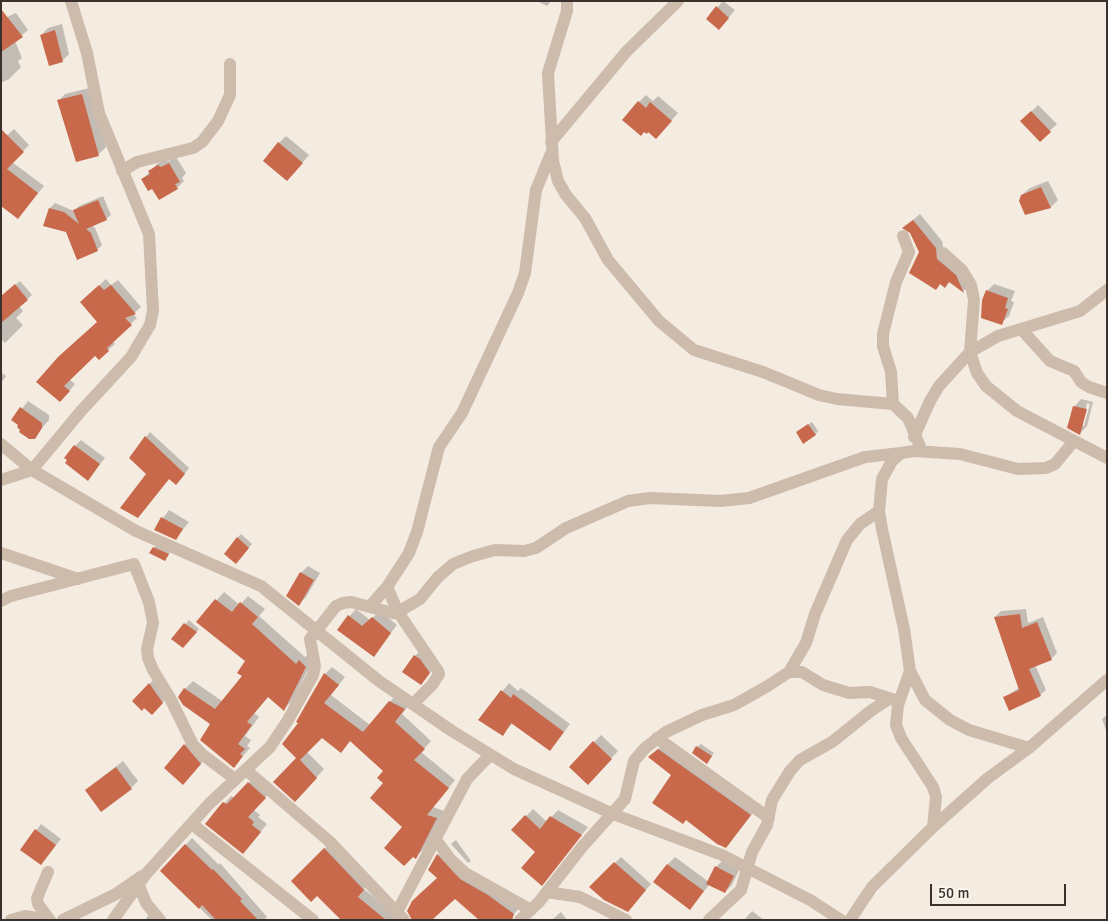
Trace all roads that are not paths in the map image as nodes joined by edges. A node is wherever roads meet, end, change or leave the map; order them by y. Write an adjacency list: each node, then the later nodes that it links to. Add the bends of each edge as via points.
1 (567, 1): 5 (street, via 567,11 548,73)
2 (678, 1): 5 (street, via 626,52)
3 (75, 3): 6 (street, via 99,112)
4 (230, 64): 6 (street, via 230,96 218,121 202,142 193,148 137,162)
5 (551, 146): 13 (street, via 558,181 585,218 608,260 659,321 684,344 819,395); 25 (street, via 536,190 525,273 518,292 462,414 439,447 417,532 409,553)
6 (122, 170): 20 (street, via 149,234 153,285 150,325 131,357)
7 (902, 236): 13 (street, via 909,252 896,282 883,334 891,372)
8 (943, 253): 11 (street, via 962,270 972,286)
9 (1107, 290): 10 (street, via 1080,311)
10 (1022, 330): 11 (street, via 998,336); 12 (street, via 1050,361 1074,371 1080,382)
11 (970, 352): 14 (street, via 939,386); 15 (street, via 977,373 997,397 1041,426)
12 (1107, 393)
13 (893, 404): 14 (street, via 902,411)
14 (915, 432): 17 (street); 18 (street)
15 (1074, 441): 17 (street, via 1051,467 1034,470 960,454); 19 (street)
16 (1, 444): 20 (street)
17 (922, 451): 18 (street)
18 (903, 453): 22 (street, via 892,461 882,479); 28 (street, via 865,457 749,498 628,501 566,528 536,548 495,550 454,564 420,599)
19 (1107, 458)
20 (32, 470): 21 (street); 29 (street, via 136,531 261,586)
21 (1, 480)
22 (880, 511): 30 (street); 31 (street, via 860,524 847,540 806,643)
23 (1, 553): 24 (street)
24 (78, 579): 26 (street); 39 (street, via 134,564 153,622 147,649 153,670 193,745 202,756)
25 (386, 587): 27 (street); 28 (street)
26 (1, 601)
27 (370, 606): 28 (street); 29 (street, via 342,603 328,614)
28 (398, 612): 34 (street, via 439,674)
29 (316, 631): 34 (street); 38 (street, via 310,639 316,666 308,686 270,747)
30 (910, 671): 33 (street); 36 (street, via 925,700 950,720 969,730)
31 (789, 672): 33 (street, via 802,672 823,685 849,693 870,692); 35 (street, via 734,705 686,722)
32 (1107, 680): 36 (street)
33 (894, 699): 41 (street, via 872,710 832,742 800,760 772,800); 43 (street, via 896,725 901,738 934,787)
34 (413, 704): 37 (street)
35 (658, 738): 40 (street, via 634,761 625,799); 41 (street)
36 (1030, 748): 43 (street, via 988,778)
37 (490, 755): 40 (street); 44 (street, via 467,779)
38 (246, 770): 39 (street); 52 (street, via 317,830)
39 (235, 779): 42 (street)
40 (613, 814): 45 (street, via 722,855); 49 (street)
41 (769, 818): 45 (street)
42 (192, 824): 47 (street); 58 (street)
43 (933, 827): 63 (street, via 872,887)
44 (436, 840): 51 (street, via 465,873); 52 (street)
45 (747, 869): 61 (street, via 741,890); 62 (street, via 810,900)
46 (48, 872): 50 (street)
47 (146, 874): 48 (street); 55 (street, via 116,894)
48 (139, 886): 56 (street); 57 (street, via 146,903)
49 (547, 892): 51 (street); 60 (street, via 580,897)
50 (37, 898): 53 (street); 54 (street)
51 (531, 910): 59 (street)
52 (400, 916)
53 (12, 919): 54 (street, via 25,916)
54 (50, 920)
55 (63, 920)
56 (113, 920)
57 (160, 920)
58 (313, 920)
59 (520, 920)
60 (626, 920)
61 (709, 920)
62 (841, 920)
63 (850, 920)

